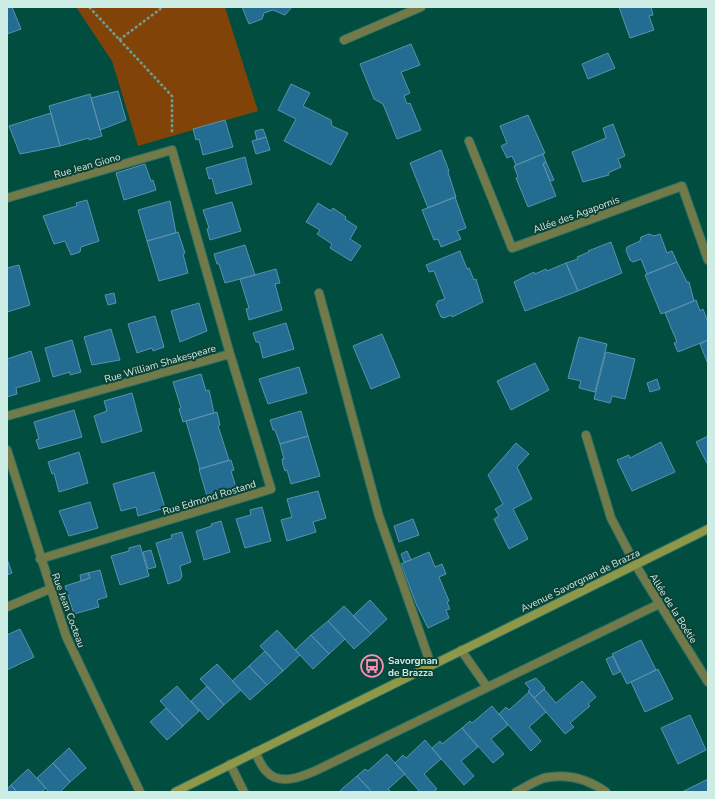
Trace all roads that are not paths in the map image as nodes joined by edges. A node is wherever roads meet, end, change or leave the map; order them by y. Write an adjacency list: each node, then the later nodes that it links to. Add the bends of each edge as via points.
1 (422, 7): 2 (street)
2 (344, 40)
3 (470, 141): 6 (street, Allée des Agapornis, via 512,248 682,186)
4 (172, 150): 5 (street, Rue Jean Giono); 8 (street, Rue William Shakespeare)
5 (7, 198)
6 (708, 260)
7 (319, 293): 19 (street, via 379,516)
8 (230, 354): 9 (street, Rue William Shakespeare); 13 (street, Rue Edmond Rostand, via 271,489)
9 (7, 416)
10 (586, 435): 14 (street, Allée de la Boétie, via 611,518)
11 (7, 450): 13 (street, Rue Jean Cocteau)
12 (708, 529): 14 (street, Avenue Savorgnan de Brazza)
13 (40, 559): 15 (street, Rue Jean Cocteau)
14 (635, 564): 16 (street, Allée de la Boétie); 18 (street, Avenue Savorgnan de Brazza)
15 (50, 589): 17 (street); 24 (street, Rue Jean Cocteau, via 66,636)
16 (659, 604): 20 (street, Allée de la Boétie); 21 (street)
17 (7, 607)
18 (461, 650): 19 (street, Avenue Savorgnan de Brazza); 21 (street)
19 (431, 665): 22 (street, Avenue Savorgnan de Brazza)
20 (708, 682)
21 (487, 687): 22 (street, via 294,779 277,778 266,772)
22 (255, 752): 23 (street, Avenue Savorgnan de Brazza)
23 (230, 764): 25 (street, Avenue Savorgnan de Brazza); 26 (street)
24 (140, 792)
25 (175, 792)
26 (244, 792)
27 (516, 792): 28 (street, via 544,778 572,777 592,782)
28 (606, 792)

